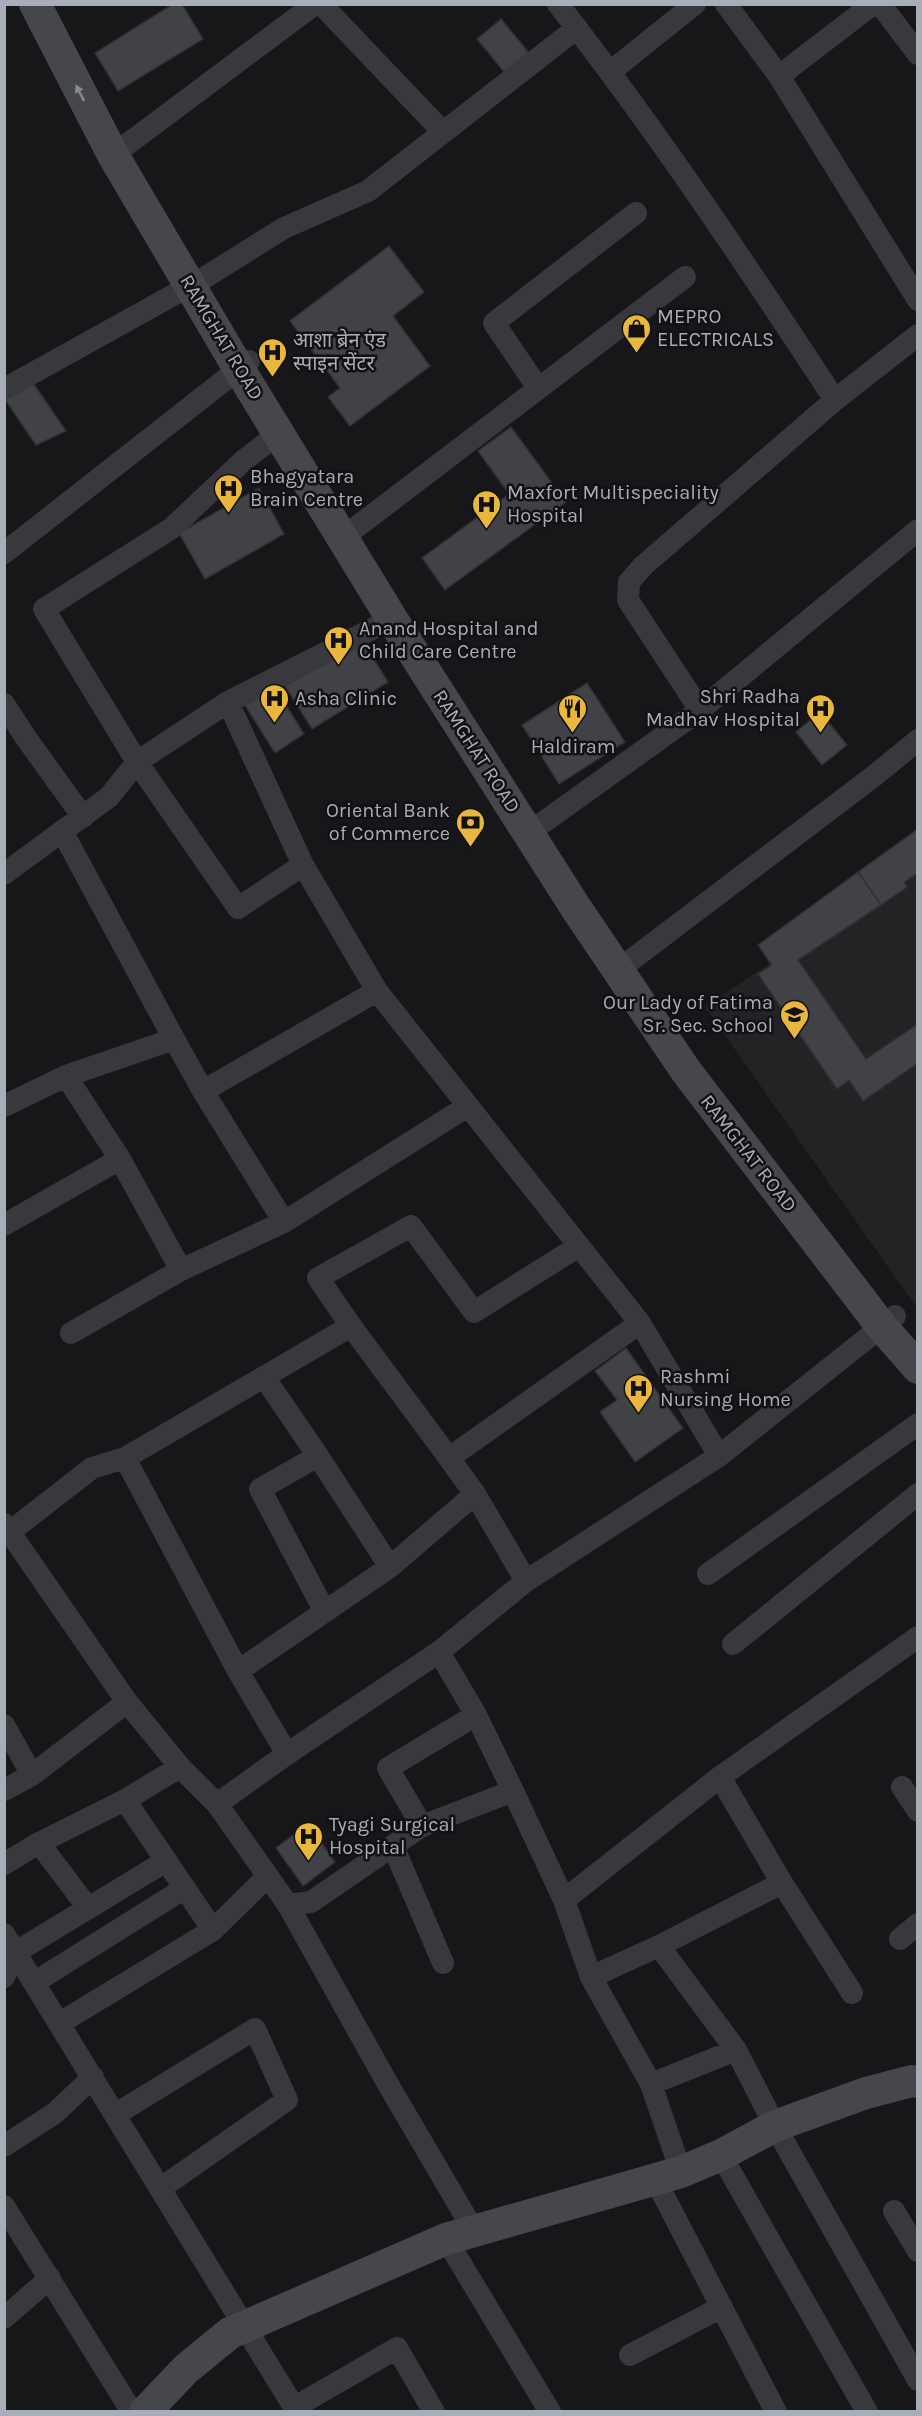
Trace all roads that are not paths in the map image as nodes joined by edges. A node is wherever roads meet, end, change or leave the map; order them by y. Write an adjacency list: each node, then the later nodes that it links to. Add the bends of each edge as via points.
1 (35, 4): 15 (main road, RAMGHAT ROAD, one-way to 1)
2 (59, 4): 15 (main road, RAMGHAT ROAD)
3 (315, 4): 15 (street)
4 (321, 4): 14 (street)
5 (558, 4): 10 (street)
6 (694, 4): 12 (street)
7 (726, 4): 13 (street)
8 (873, 4): 13 (street)
9 (880, 4): 11 (street)
10 (577, 28): 12 (street); 14 (street)
11 (918, 54)
12 (610, 72): 24 (street)
13 (779, 76): 19 (street)
14 (442, 131): 18 (street, via 368,191 285,228)
15 (120, 149): 18 (main road, RAMGHAT ROAD)
16 (636, 213): 23 (street, via 494,322)
17 (685, 277): 23 (street)
18 (197, 281): 21 (main road, RAMGHAT ROAD); 22 (street)
19 (918, 300)
20 (918, 334): 24 (street)
21 (245, 364): 25 (main road, RAMGHAT ROAD); 26 (main road, RAMGHAT ROAD, via 297,432); 28 (street)
22 (4, 388)
23 (538, 388): 26 (street)
24 (835, 400): 32 (street, via 629,582 628,600)
25 (279, 433): 29 (main road, RAMGHAT ROAD); 34 (street, via 172,528 44,609)
26 (354, 530): 36 (main road, RAMGHAT ROAD)
27 (918, 530): 32 (street)
28 (4, 554)
29 (392, 620): 30 (street); 52 (main road, RAMGHAT ROAD, via 576,908 686,1071)
30 (228, 702): 34 (street); 38 (street)
31 (4, 704): 35 (street)
32 (700, 710): 36 (street)
33 (918, 740): 40 (street)
34 (137, 762): 35 (street, via 109,797); 38 (street, via 238,908)
35 (83, 818): 37 (street)
36 (541, 824): 40 (main road, RAMGHAT ROAD)
37 (62, 831): 39 (street); 42 (street)
38 (303, 865): 41 (street)
39 (4, 874)
40 (630, 961): 52 (main road, RAMGHAT ROAD, via 697,1063)
41 (377, 991): 44 (street); 46 (street)
42 (174, 1040): 43 (street); 44 (street)
43 (66, 1076): 45 (street); 47 (street)
44 (203, 1091): 48 (street)
45 (4, 1106)
46 (468, 1106): 48 (street); 50 (street)
47 (120, 1160): 49 (street); 51 (street)
48 (284, 1222): 51 (street)
49 (4, 1225)
50 (579, 1246): 53 (street); 54 (street, via 474,1312 411,1226 318,1278)
51 (181, 1269): 55 (street)
52 (889, 1322): 56 (main road, RAMGHAT ROAD); 57 (main road, RAMGHAT ROAD); 61 (street)
53 (640, 1323): 61 (street); 63 (street)
54 (351, 1326): 58 (street); 63 (street)
55 (71, 1333)
56 (918, 1343)
57 (918, 1368)
58 (264, 1377): 60 (street); 62 (street)
59 (918, 1424): 68 (street)
60 (318, 1456): 67 (street); 70 (street, via 260,1489)
61 (719, 1456): 69 (street)
62 (125, 1458): 66 (street, via 92,1468); 74 (street)
63 (449, 1458): 64 (street)
64 (475, 1494): 67 (street); 69 (street)
65 (918, 1494): 72 (street)
66 (8, 1528): 75 (street)
67 (390, 1567): 70 (street)
68 (708, 1574)
69 (526, 1581): 73 (street)
70 (324, 1610): 74 (street)
71 (918, 1636): 81 (street)
72 (733, 1644)
73 (439, 1652): 76 (street); 78 (street)
74 (238, 1671): 78 (street)
75 (127, 1702): 79 (street); 80 (street)
76 (476, 1715): 84 (street); 88 (street, via 388,1767)
77 (4, 1725): 80 (street)
78 (286, 1754): 86 (street)
79 (180, 1767): 85 (street); 86 (street)
80 (32, 1775): 83 (street)
81 (720, 1777): 94 (street); 96 (street)
82 (902, 1787): 87 (street)
83 (4, 1790)
84 (513, 1791): 88 (street); 96 (street)
85 (124, 1800): 89 (street); 91 (street)
86 (217, 1804): 93 (street)
87 (918, 1811)
88 (422, 1826): 90 (street)
89 (39, 1843): 92 (street); 98 (street)
90 (393, 1846): 97 (street, via 311,1902); 104 (street)
91 (166, 1861): 95 (street); 98 (street)
92 (4, 1864)
93 (268, 1876): 97 (street); 100 (street)
94 (782, 1883): 103 (street); 108 (street)
95 (185, 1888): 100 (street); 107 (street)
96 (564, 1900): 106 (street)
97 (288, 1905): 122 (street, via 385,2079)
98 (88, 1908): 102 (street)
99 (918, 1924): 101 (street)
100 (213, 1930): 109 (street)
101 (900, 1939)
102 (10, 1943): 105 (street); 107 (street)
103 (659, 1946): 106 (street); 110 (street)
104 (443, 1963)
105 (4, 1977)
106 (591, 1977): 112 (street)
107 (35, 1982): 109 (street)
108 (852, 1993)
109 (60, 2023): 111 (street)
110 (736, 2050): 112 (street); 115 (street)
111 (93, 2077): 114 (street); 116 (street, via 55,2113)
112 (651, 2084): 118 (street)
113 (916, 2085): 115 (main road, via 866,2092)
114 (116, 2114): 119 (street); 119 (street, via 255,2029 287,2100)
115 (775, 2126): 117 (main road); 129 (street)
116 (4, 2146)
117 (721, 2155): 118 (main road); 136 (street)
118 (668, 2176): 122 (main road); 125 (street)
119 (160, 2188): 127 (street)
120 (4, 2206): 124 (street)
121 (894, 2211): 123 (street)
122 (460, 2235): 127 (main road); 134 (street)
123 (918, 2251)
124 (50, 2278): 126 (street); 131 (street)
125 (722, 2307): 128 (street); 135 (street)
126 (4, 2318)
127 (246, 2326): 130 (street); 132 (main road, via 230,2333 186,2369)
128 (630, 2355)
129 (918, 2380)
130 (296, 2409): 133 (street, via 397,2348)
131 (132, 2412)
132 (145, 2412)
133 (434, 2412)
134 (550, 2412)
135 (776, 2412)
136 (867, 2412)

